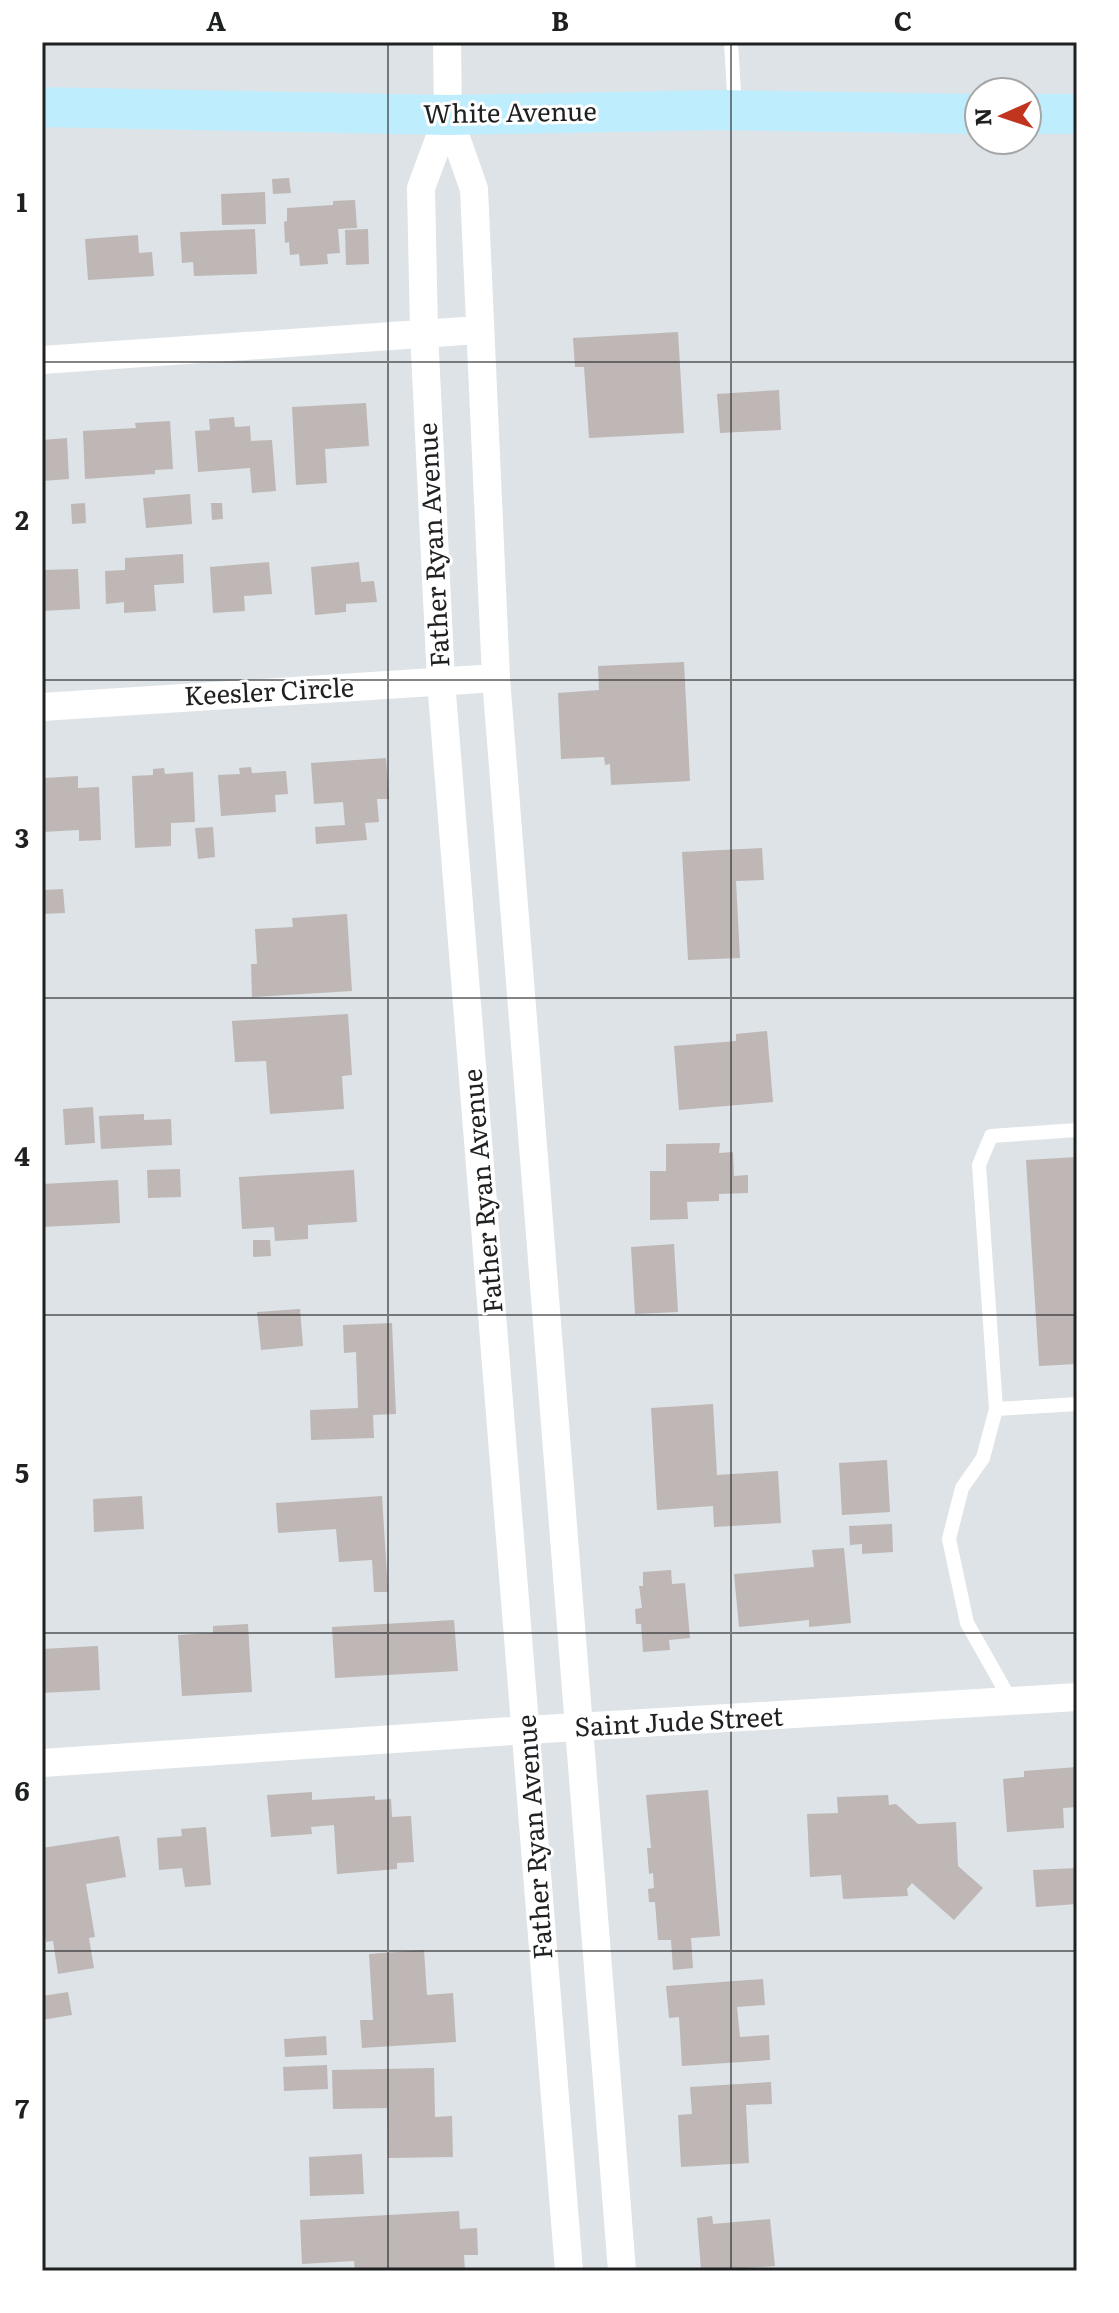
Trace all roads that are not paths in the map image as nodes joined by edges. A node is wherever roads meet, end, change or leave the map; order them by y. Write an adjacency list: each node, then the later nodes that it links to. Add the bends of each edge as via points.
1 (447, 42): 8 (street, Father Ryan Avenue)
2 (731, 42): 4 (lane)
3 (42, 107): 8 (main road, White Avenue)
4 (735, 110): 5 (main road, White Avenue); 8 (main road, White Avenue)
5 (963, 114)
6 (1043, 114): 7 (main road)
7 (1077, 114)
8 (448, 115): 9 (street, Father Ryan Avenue, via 474,189); 10 (street, Father Ryan Avenue, via 421,188)
9 (478, 330): 10 (street); 12 (street, Father Ryan Avenue)
10 (424, 332): 11 (street); 13 (street, Father Ryan Avenue)
11 (42, 360)
12 (496, 678): 13 (street, Keesler Circle); 20 (street, Father Ryan Avenue)
13 (441, 681): 14 (street, Keesler Circle); 21 (street, Father Ryan Avenue)
14 (42, 707)
15 (1077, 1130): 17 (lane, via 991,1136 979,1165)
16 (1077, 1404): 17 (lane)
17 (996, 1409): 19 (lane, via 983,1458 962,1488 949,1539 967,1623)
18 (1077, 1697): 19 (street, Saint Jude Street)
19 (1011, 1702): 20 (street, Saint Jude Street)
20 (580, 1728): 21 (street, Saint Jude Street); 24 (street, Father Ryan Avenue)
21 (527, 1730): 22 (street, Saint Jude Street); 23 (street, Father Ryan Avenue)
22 (42, 1763)
23 (569, 2271)
24 (622, 2271)

